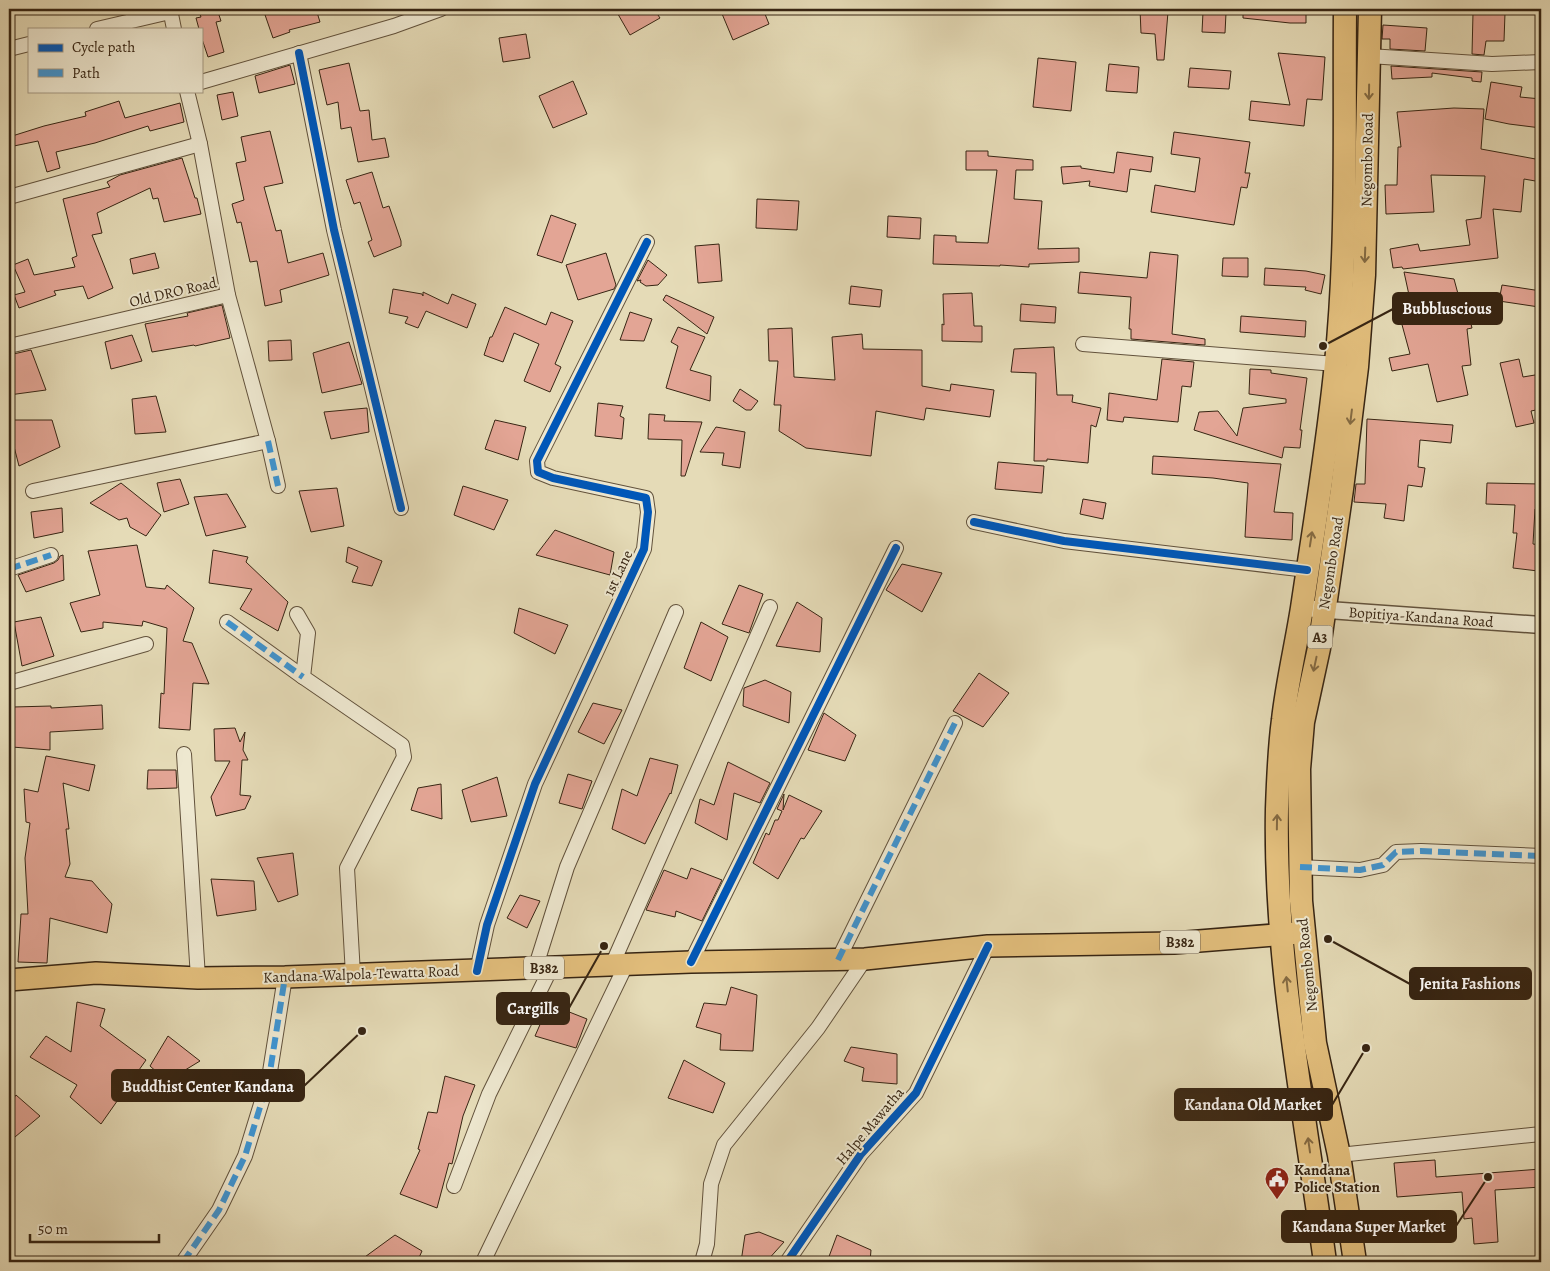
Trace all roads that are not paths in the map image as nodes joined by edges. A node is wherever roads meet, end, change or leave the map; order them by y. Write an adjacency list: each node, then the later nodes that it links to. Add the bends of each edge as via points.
1 (441, 9): 9 (street)
2 (1345, 9): 20 (highway, Negombo Road / A3, via 1344,236)
3 (1370, 9): 10 (highway, Negombo Road / A3)
4 (170, 10): 5 (street); 6 (street)
5 (101, 28)
6 (174, 28)
7 (28, 44): 8 (street)
8 (9, 49)
9 (299, 53): 12 (street); 24 (street, via 334,230)
10 (1369, 56): 11 (street, via 1492,64); 31 (highway, Negombo Road / A3, one-way to 31, via 1365,256 1357,367 1342,489)
11 (1541, 62)
12 (202, 82)
13 (187, 92): 14 (street, Old DRO Road)
14 (200, 144): 15 (street); 17 (street, Old DRO Road)
15 (9, 197)
16 (647, 242): 50 (street, 1st Lane, via 537,461 538,472 554,478 646,498 648,512 644,549 535,784 487,925)
17 (228, 295): 19 (street, Old DRO Road); 21 (street)
18 (1083, 344): 20 (street)
19 (9, 346)
20 (1336, 364): 29 (highway, Negombo Road / A3, one-way to 20)
21 (268, 441): 22 (street); 23 (street)
22 (278, 486)
23 (33, 491)
24 (401, 508)
25 (974, 522): 29 (street, via 1064,541)
26 (896, 548): 47 (street)
27 (51, 555): 28 (street)
28 (9, 569)
29 (1307, 570): 31 (highway, Negombo Road / A3)
30 (770, 607): 48 (street)
31 (1313, 609): 35 (street, Bopitiya-Kandana Road); 42 (highway, Negombo Road / A3, one-way to 42, via 1319,648 1303,722 1299,770); 43 (highway, Negombo Road / A3, one-way to 31, via 1277,865 1279,762 1282,722)
32 (676, 612): 49 (street, via 567,867)
33 (297, 614): 37 (street, via 308,633)
34 (226, 622): 37 (street)
35 (1541, 625)
36 (146, 644): 38 (street)
37 (302, 677): 51 (street, via 402,745 404,757 347,868)
38 (9, 683)
39 (956, 723): 46 (street)
40 (184, 754): 53 (street)
41 (1541, 856): 42 (street, via 1421,850 1396,852 1383,865 1360,870)
42 (1300, 867): 43 (highway, Negombo Road / A3)
43 (1292, 933): 44 (main road, Kandana-Walpola-Tewatta Road / B382, via 1174,943); 56 (highway, Negombo Road / A3); 62 (highway, Negombo Road / A3, one-way to 43, via 1294,1047)
44 (988, 946): 45 (main road, Kandana-Walpola-Tewatta Road / B382); 61 (street, Halpe Mawatha, via 916,1093 861,1154)
45 (865, 959): 46 (main road, Kandana-Walpola-Tewatta Road / B382); 60 (street, via 818,1028 724,1146 711,1184 707,1244)
46 (838, 960): 47 (main road, Kandana-Walpola-Tewatta Road / B382)
47 (691, 962): 48 (main road, Kandana-Walpola-Tewatta Road / B382)
48 (619, 965): 49 (main road, Kandana-Walpola-Tewatta Road / B382); 59 (street)
49 (543, 968): 50 (main road, Kandana-Walpola-Tewatta Road / B382); 57 (street)
50 (477, 971): 51 (main road, Kandana-Walpola-Tewatta Road / B382)
51 (352, 975): 52 (main road, Kandana-Walpola-Tewatta Road / B382)
52 (285, 977): 53 (main road, Kandana-Walpola-Tewatta Road / B382); 58 (street, via 269,1078 245,1156 219,1210)
53 (198, 978): 54 (main road, Kandana-Walpola-Tewatta Road / B382, via 96,973)
54 (9, 980)
55 (1541, 1134): 56 (street)
56 (1339, 1155): 63 (highway, Negombo Road / A3)
57 (454, 1186)
58 (183, 1262)
59 (483, 1262)
60 (702, 1262)
61 (788, 1262)
62 (1325, 1262)
63 (1355, 1262)

